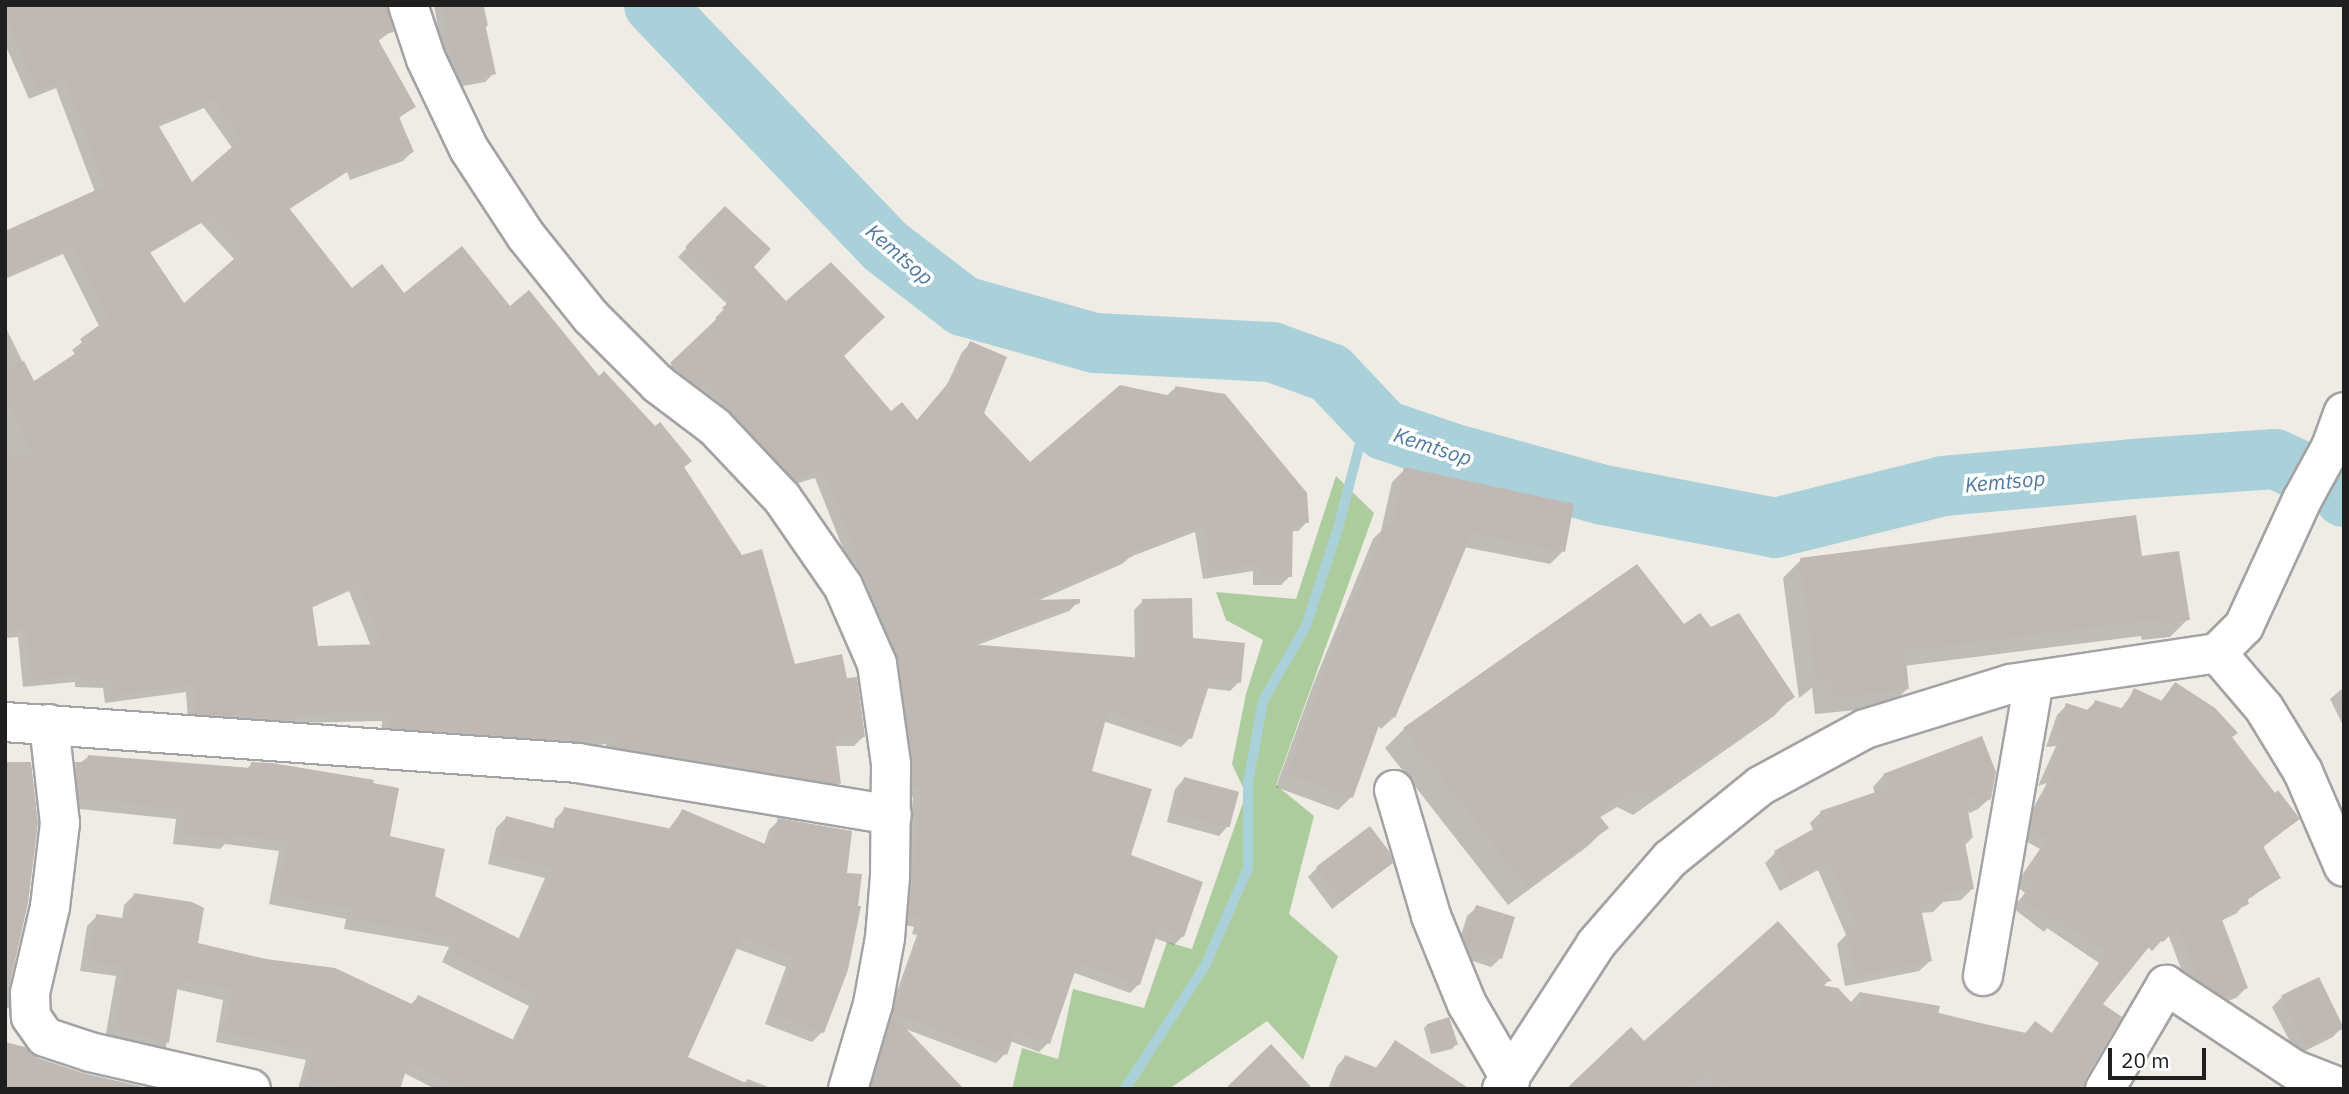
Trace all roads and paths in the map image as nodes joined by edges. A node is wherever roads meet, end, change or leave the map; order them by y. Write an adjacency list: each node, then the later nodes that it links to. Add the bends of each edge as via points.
1 (408, 5): 8 (street, via 426,59 469,149 526,236 592,317 658,384 715,428 782,498 843,586 877,664 891,764)
2 (2344, 412): 3 (street, via 2244,626)
3 (2217, 653): 4 (street); 9 (street, via 2264,708 2303,772)
4 (2034, 680): 10 (street); 11 (street, via 1865,729 1760,786 1670,859 1596,944)
5 (5, 722): 6 (street)
6 (49, 723): 8 (street, via 578,763); 12 (street, via 60,823 50,906 30,993 31,1017 46,1037 90,1052)
7 (1394, 790): 11 (street, via 1431,916)
8 (892, 814): 13 (street, via 885,938 873,1004)
9 (2344, 867)
10 (1983, 976)
11 (1507, 1085)
12 (251, 1089)
13 (848, 1089)
14 (2105, 1089): 15 (street, via 2166,985 2295,1070)
15 (2344, 1089)

